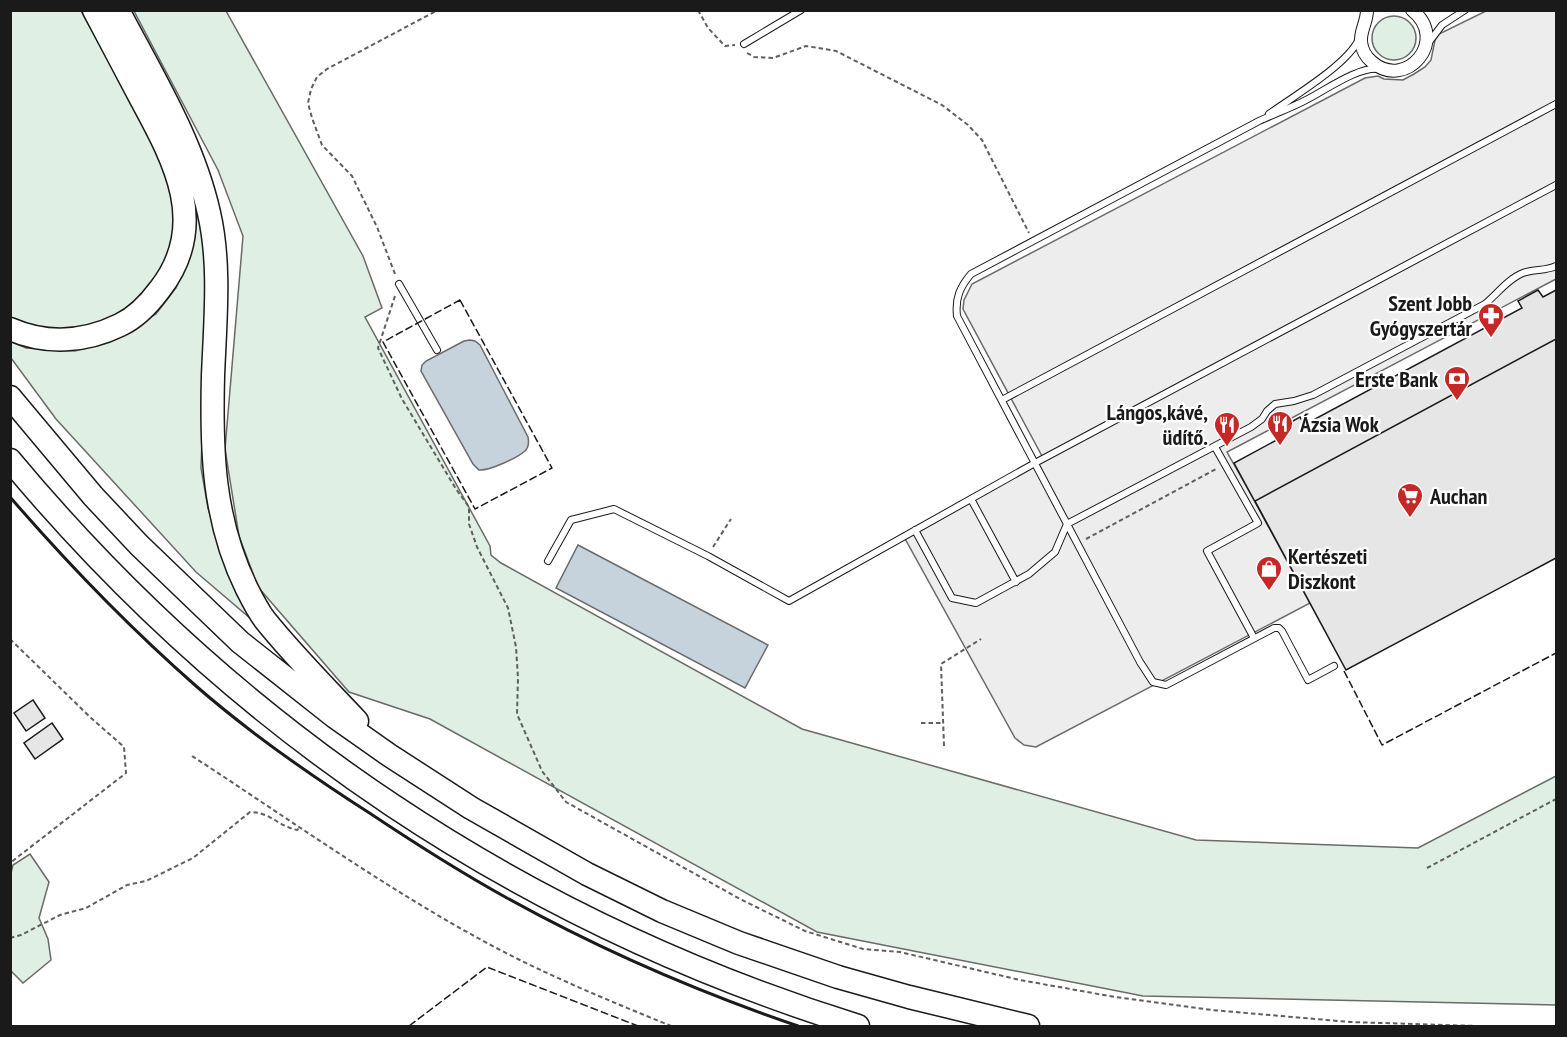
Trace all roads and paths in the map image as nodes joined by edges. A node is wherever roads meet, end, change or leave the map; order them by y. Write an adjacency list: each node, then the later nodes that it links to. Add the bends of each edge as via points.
1 (94, 10): 20 (highway, via 167,148 180,183 184,217 179,255 169,278 147,307 100,334 71,340 47,339)
2 (118, 10): 43 (highway, via 176,121 209,214 216,308 214,482 240,574 264,619)
3 (438, 10): 19 (path, via 327,69 317,77 308,103 322,145 352,176 378,227)
4 (698, 10): 11 (path, via 725,46)
5 (801, 10): 10 (lane)
6 (1465, 10): 12 (lane, via 1442,25)
7 (1416, 11): 12 (street, via 1426,32)
8 (1370, 13): 9 (street)
9 (1361, 34): 13 (street, via 1369,59); 15 (lane, via 1344,59)
10 (744, 44): 11 (path)
11 (733, 45): 17 (path, via 754,57 772,58 806,46 836,51 942,105 982,140)
12 (1425, 48): 13 (street, via 1421,57 1404,69)
13 (1384, 69): 15 (lane, via 1355,74)
14 (1557, 104): 23 (lane)
15 (1258, 121): 17 (lane)
16 (1557, 185): 26 (lane)
17 (1034, 241): 23 (lane, via 971,274 961,286 956,304 957,316)
18 (1557, 266): 24 (lane, via 1521,273 1485,304 1313,395 1275,404 1262,420)
19 (399, 284): 21 (lane); 53 (path, via 378,348 402,399 469,507 477,547 508,608 516,647 517,714 542,771 566,802 805,931 863,949 900,952 1115,997 1201,1008 1350,1022)
20 (10, 329)
21 (437, 350)
22 (10, 397): 43 (highway, via 108,513 240,642)
23 (1002, 400): 26 (lane)
24 (1215, 447): 27 (lane); 30 (lane)
25 (10, 460): 51 (highway, via 123,585 196,654 279,724 420,824 512,880 596,924 727,982)
26 (1035, 463): 28 (lane); 30 (lane)
27 (1225, 465): 32 (path); 36 (lane, via 1258,523 1207,551)
28 (971, 499): 31 (lane); 35 (lane)
29 (731, 519): 33 (path)
30 (1067, 524): 32 (lane); 35 (lane, via 1055,552)
31 (915, 530): 33 (lane, via 789,601); 35 (lane, via 952,598 976,603)
32 (1077, 543): 36 (lane, via 1153,682 1166,685)
33 (708, 556): 34 (lane, via 614,509 571,520)
34 (548, 561)
35 (1016, 582)
36 (1254, 638): 39 (lane, via 1279,628 1308,680)
37 (10, 639): 47 (path, via 124,747 126,773)
38 (981, 639): 41 (path, via 941,664)
39 (1334, 666)
40 (921, 723): 41 (path)
41 (944, 723): 42 (path)
42 (944, 746)
43 (388, 755): 52 (highway, via 528,842 662,911 838,977)
44 (192, 756): 46 (path)
45 (1557, 799): 48 (path)
46 (301, 827): 49 (path, via 292,830 268,815 250,812 193,858); 50 (path, via 476,938 570,985)
47 (10, 863)
48 (1427, 868)
49 (10, 938)
50 (671, 1026)
51 (858, 1026)
52 (1028, 1026)
53 (1477, 1026)
54 (1528, 1026): 55 (path)
55 (1557, 1026)

